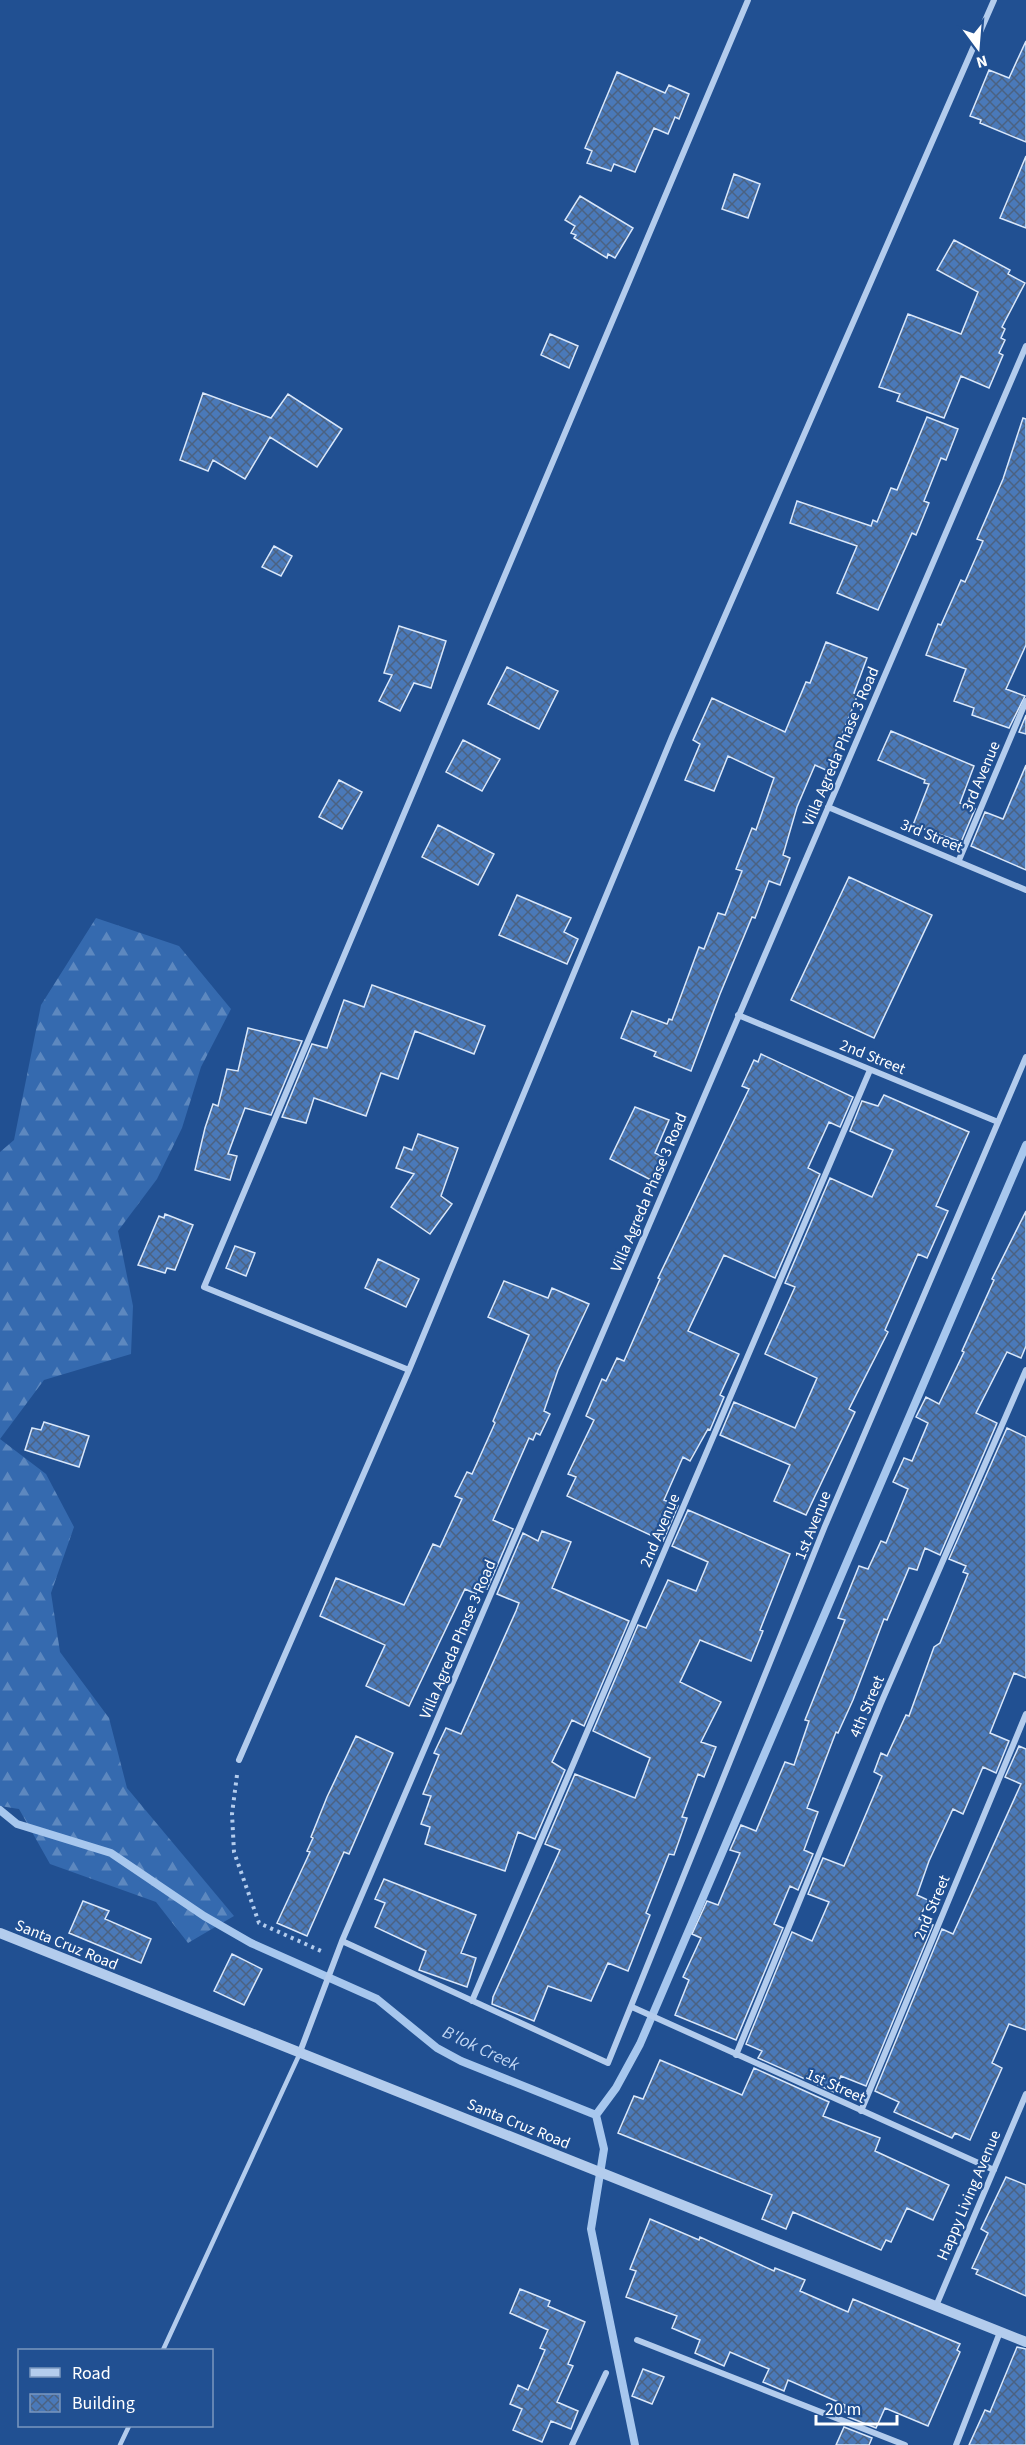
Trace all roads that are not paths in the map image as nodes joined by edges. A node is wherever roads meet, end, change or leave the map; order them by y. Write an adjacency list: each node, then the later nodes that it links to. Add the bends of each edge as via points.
1 (748, 0): 12 (street, via 204,1287)
2 (994, 0): 12 (street, via 672,737)
3 (1026, 346): 5 (street, Villa Agreda Phase 3 Road)
4 (1026, 701): 6 (street, 3rd Avenue)
5 (828, 807): 6 (street, 3rd Street); 8 (street, Villa Agreda Phase 3 Road)
6 (959, 861): 7 (street, 3rd Street)
7 (1026, 890)
8 (738, 1015): 10 (street, 2nd Street); 17 (street, Villa Agreda Phase 3 Road)
9 (1026, 1057): 11 (street, 1st Avenue)
10 (870, 1070): 11 (street, 2nd Street); 18 (street, 2nd Avenue)
11 (998, 1122): 19 (street, 1st Avenue, via 825,1526)
12 (409, 1370): 15 (street)
13 (1026, 1370): 21 (street, 4th Street, via 881,1702)
14 (1026, 1714): 23 (street, 2nd Street)
15 (239, 1760)
16 (0, 1933): 20 (street, Santa Cruz Road)
17 (342, 1941): 18 (street); 20 (street, Villa Agreda Phase 3 Road)
18 (472, 2001): 19 (street, 1st Avenue, via 609,2063)
19 (632, 2007): 21 (street, 1st Street)
20 (300, 2052): 25 (street, Santa Cruz Road); 29 (lane)
21 (736, 2055): 23 (street, 1st Street)
22 (1026, 2094): 24 (street, Happy Living Avenue)
23 (861, 2111): 24 (street, 1st Street)
24 (994, 2170): 25 (street, Happy Living Avenue)
25 (936, 2306): 26 (street, Santa Cruz Road)
26 (1000, 2332): 28 (street, Santa Cruz Road); 35 (street)
27 (637, 2340): 34 (street)
28 (1026, 2342)
29 (163, 2349)
30 (606, 2373): 33 (street)
31 (129, 2427): 32 (lane)
32 (120, 2445)
33 (572, 2445)
34 (906, 2445)
35 (956, 2445)

